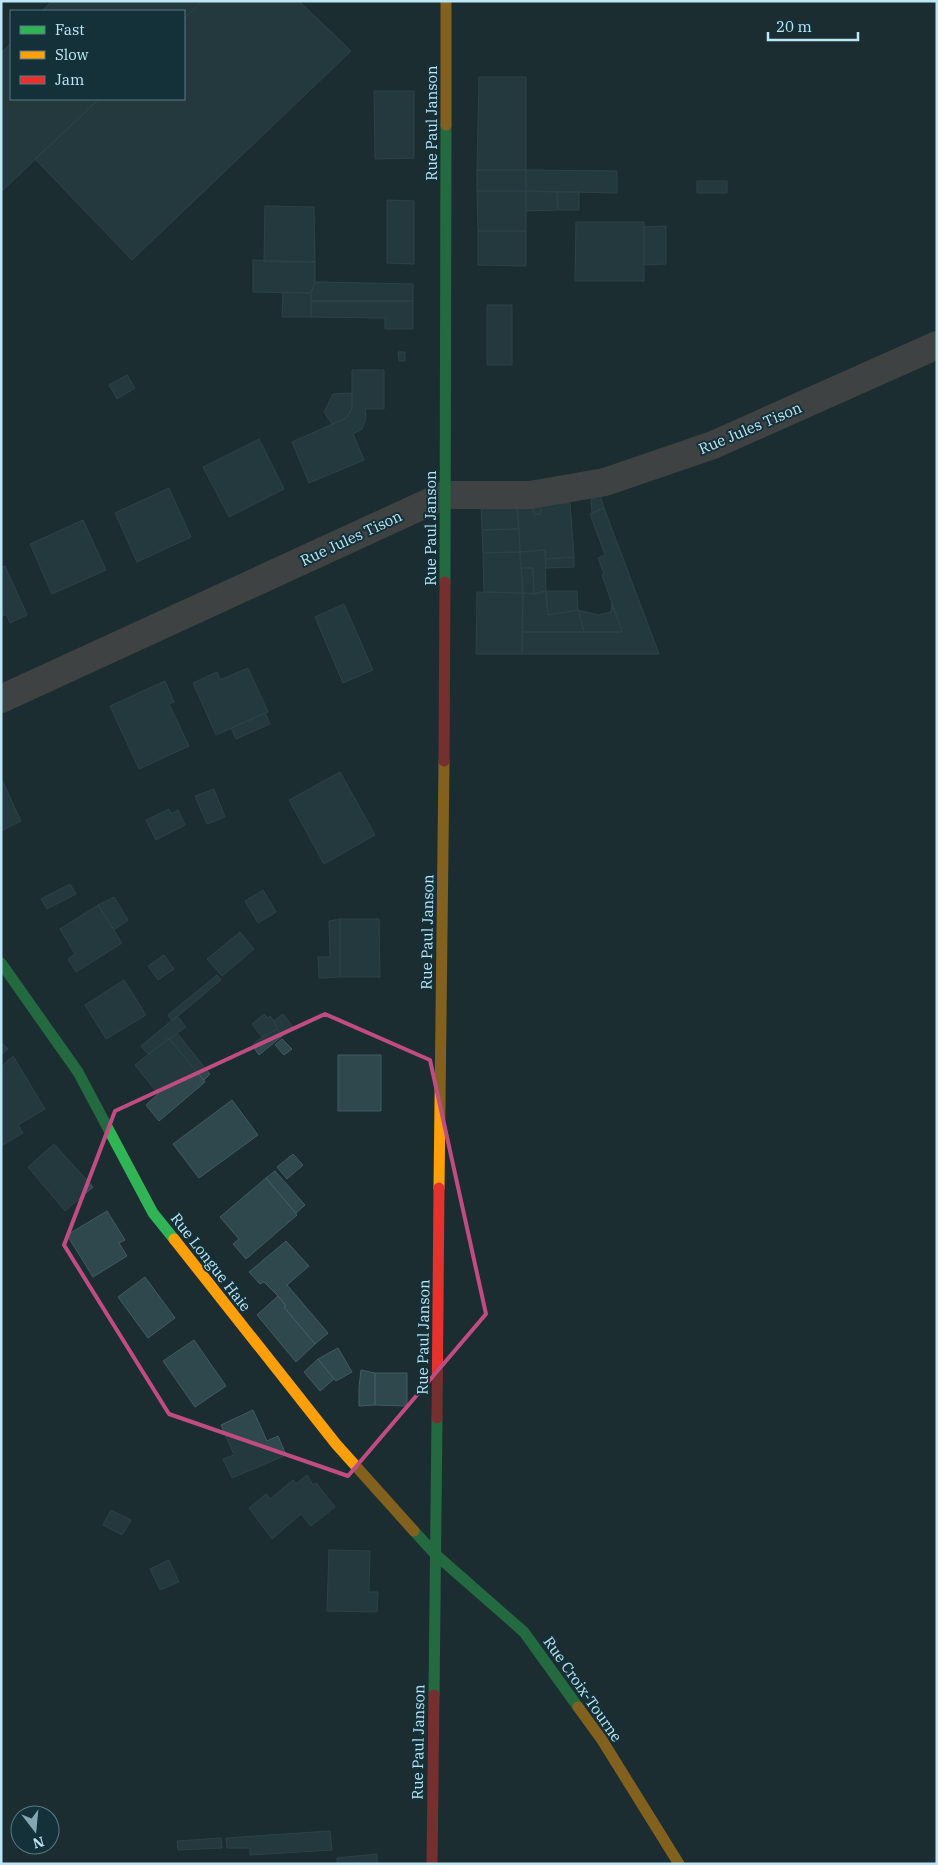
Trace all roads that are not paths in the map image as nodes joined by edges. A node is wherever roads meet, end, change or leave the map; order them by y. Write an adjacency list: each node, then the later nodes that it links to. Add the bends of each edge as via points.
1 (446, 1): 3 (main road, Rue Paul Janson)
2 (937, 345): 3 (street, Rue Jules Tison, via 713,445 605,482 530,495)
3 (445, 495): 4 (street, Rue Jules Tison); 6 (main road, Rue Paul Janson)
4 (1, 699)
5 (1, 962): 6 (main road, Rue Longue Haie, via 78,1072 153,1212 336,1444)
6 (435, 1554): 7 (main road, Rue Paul Janson); 8 (main road, Rue Croix-Tourne, via 524,1632 602,1740)
7 (432, 1864)
8 (680, 1864)

